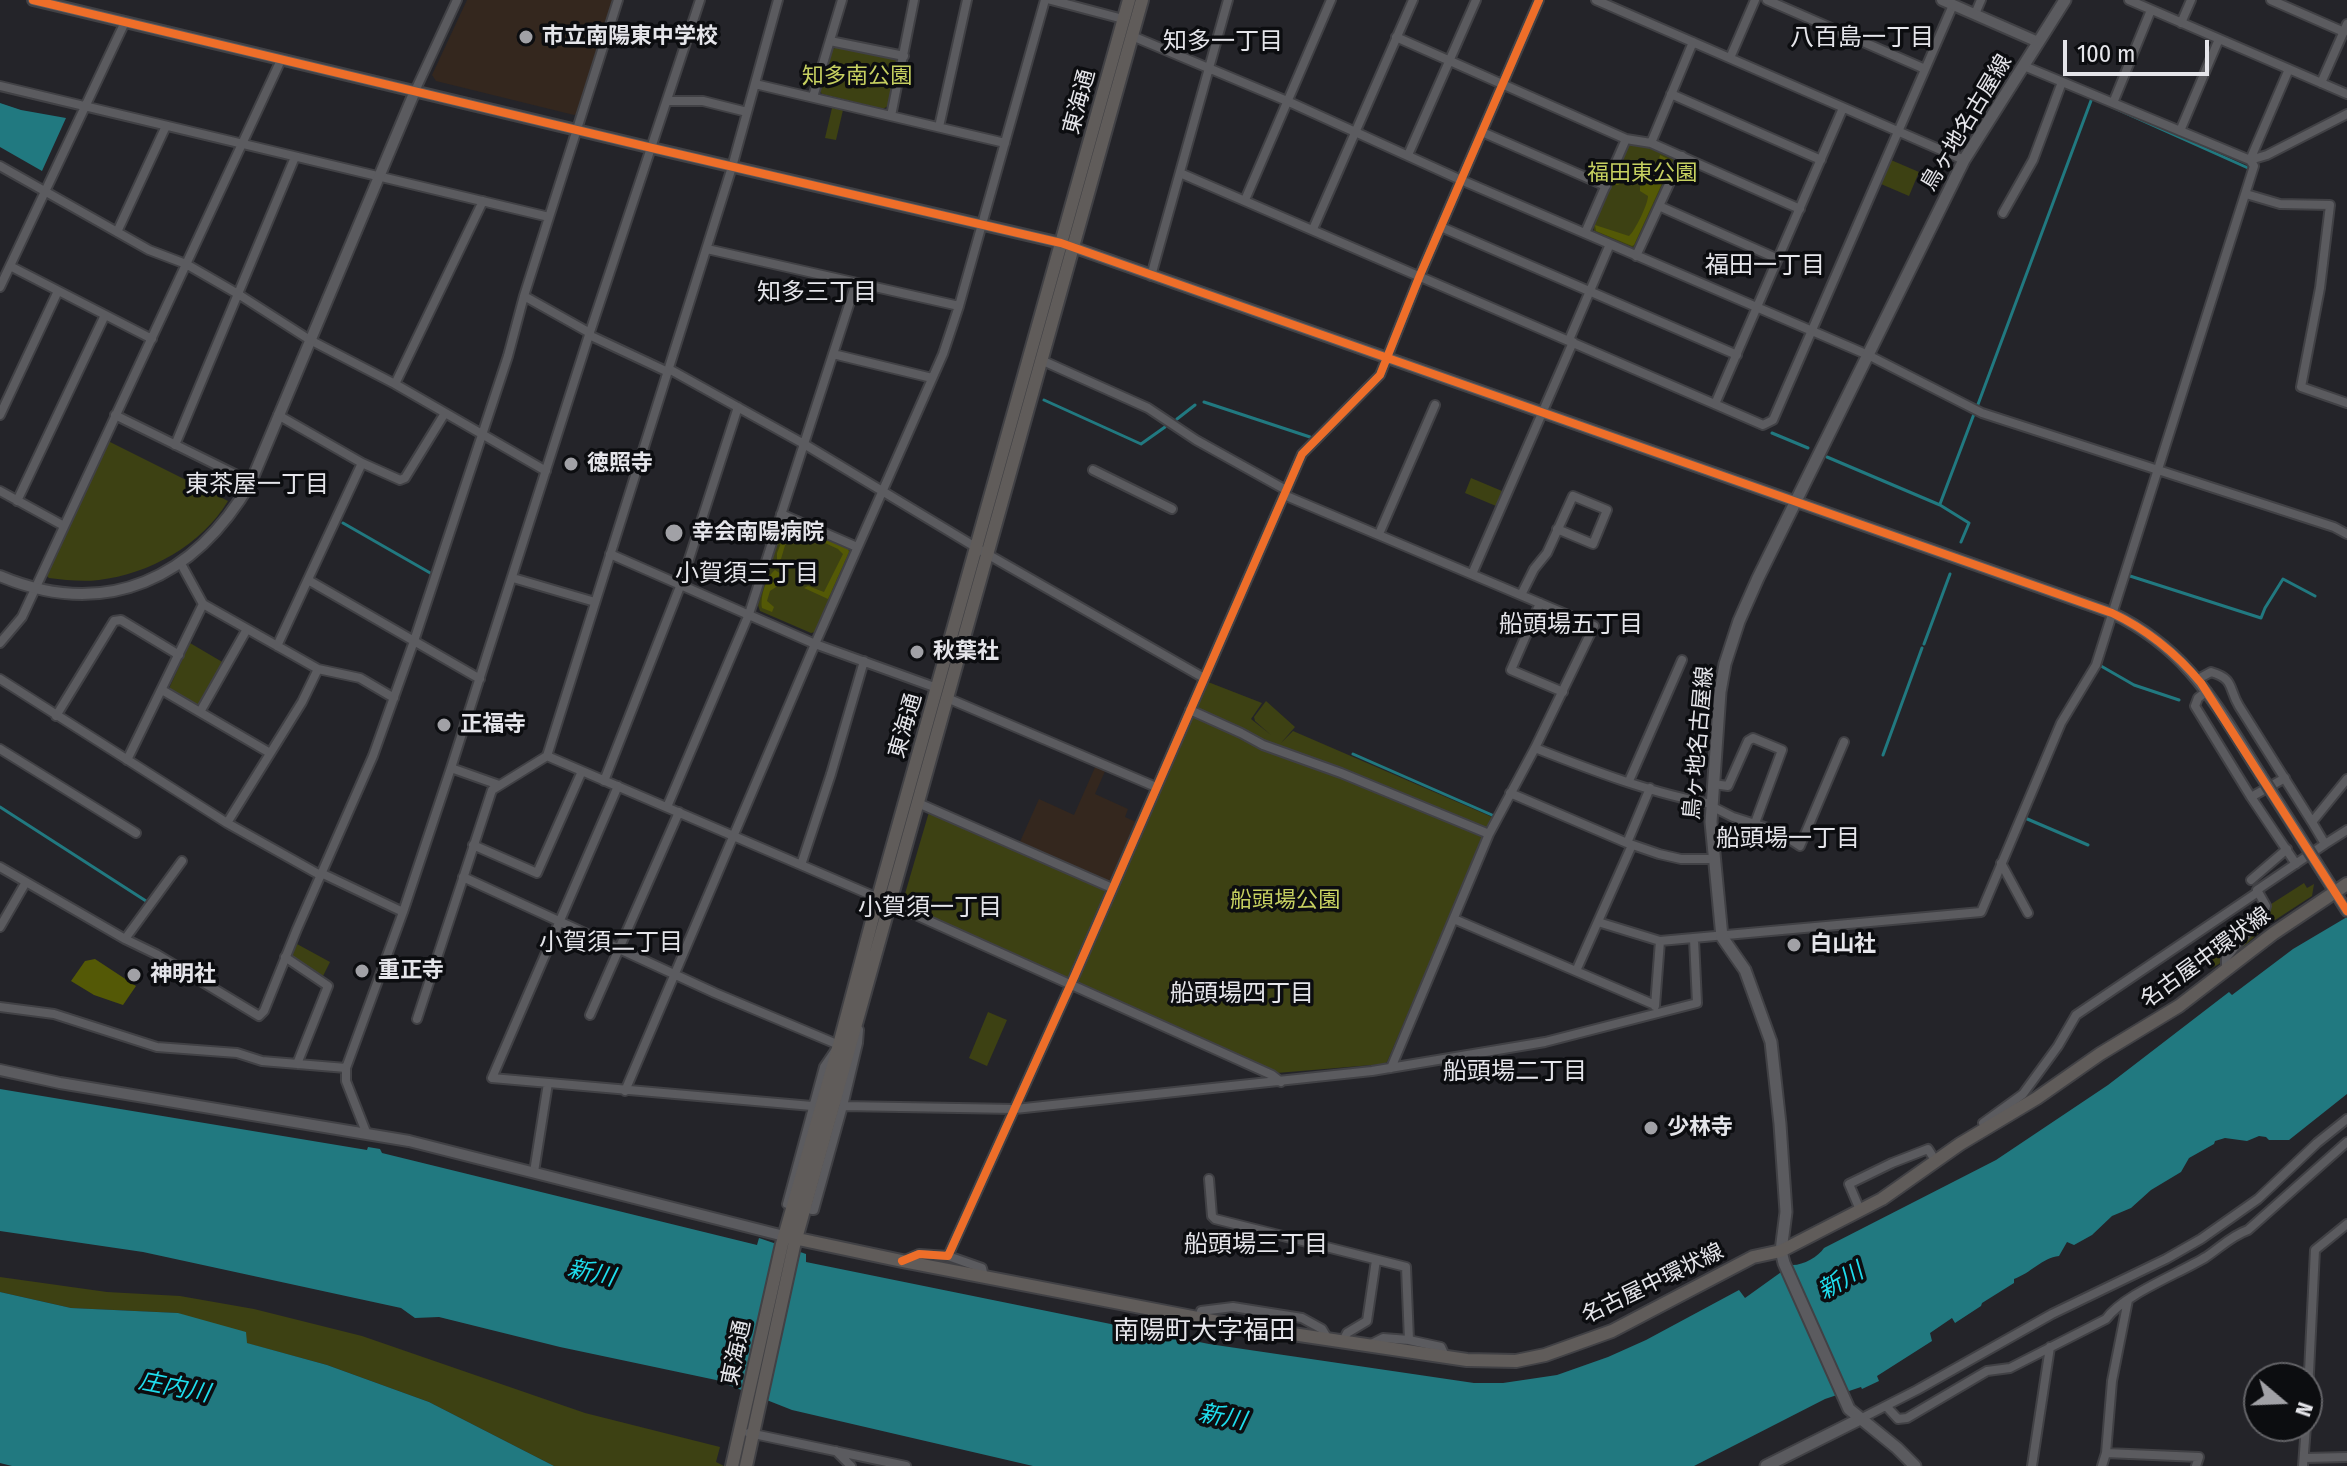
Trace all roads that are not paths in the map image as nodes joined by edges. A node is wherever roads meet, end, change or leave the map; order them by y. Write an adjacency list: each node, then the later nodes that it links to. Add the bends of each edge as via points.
1 (33, 0): 30 (street)
2 (457, 0): 52 (street)
3 (618, 0): 66 (street)
4 (700, 0): 56 (street)
5 (778, 0): 49 (street)
6 (842, 0): 36 (street)
7 (914, 0): 39 (street)
8 (967, 0): 65 (street)
9 (1045, 0): 72 (street)
10 (1051, 0): 29 (street)
11 (1129, 0): 29 (main road, 東海通)
12 (1142, 0): 33 (main road, 東海通)
13 (1228, 0): 44 (street)
14 (1331, 0): 57 (street)
15 (1413, 0): 34 (street)
16 (1476, 0): 42 (street)
17 (1539, 0): 50 (street)
18 (1596, 0): 37 (street)
19 (1755, 0): 40 (street)
20 (1767, 0): 45 (street)
21 (1981, 0): 28 (street)
22 (2065, 0): 38 (main road, 鳥ヶ地名古屋線)
23 (2129, 0): 27 (street)
24 (2191, 0): 31 (street)
25 (2271, 0): 32 (street)
26 (1948, 2): 28 (street); 45 (street)
27 (2151, 10): 31 (street); 58 (street)
28 (1975, 14): 38 (street)
29 (1123, 19): 102 (main road, 東海通)
30 (125, 22): 41 (street); 59 (street)
31 (2181, 23): 35 (street)
32 (2345, 28): 48 (street)
33 (1132, 36): 44 (street); 102 (main road, 東海通)
34 (1396, 37): 42 (street); 69 (street)
35 (2219, 39): 46 (street); 68 (street)
36 (830, 41): 39 (street); 55 (street)
37 (1693, 42): 40 (street); 53 (street)
38 (2038, 42): 43 (main road, 鳥ヶ地名古屋線)
39 (904, 56): 63 (street)
40 (1730, 58): 60 (street)
41 (281, 60): 52 (street); 74 (street)
42 (1449, 61): 50 (street); 76 (street)
43 (2024, 66): 47 (street); 80 (main road, 鳥ヶ地名古屋線)
44 (1209, 68): 57 (street); 84 (street)
45 (1925, 69): 67 (street)
46 (2289, 69): 48 (street); 81 (street)
47 (2062, 82): 58 (street); 94 (street, via 2033,160)
48 (2321, 83): 54 (street)
49 (755, 84): 55 (street); 61 (street)
50 (1503, 84): 70 (street); 71 (street)
51 (0, 86): 59 (street)
52 (415, 91): 66 (street); 85 (street)
53 (1671, 94): 73 (street); 79 (street)
54 (2347, 94)
55 (813, 97): 63 (street)
56 (667, 101): 61 (street, via 703,101); 75 (street)
57 (1287, 101): 69 (street); 90 (street)
58 (2113, 103): 68 (street)
59 (85, 107): 64 (street); 88 (street)
60 (1843, 108): 67 (street); 79 (street)
61 (747, 112): 83 (street)
62 (2347, 114): 81 (street)
63 (891, 116): 65 (street)
64 (166, 126): 74 (street); 99 (street)
65 (939, 127): 72 (street)
66 (577, 129): 75 (street); 95 (street)
67 (1897, 131): 80 (street); 119 (street)
68 (2180, 131): 81 (street)
69 (1355, 132): 76 (street); 98 (street)
70 (1482, 132): 86 (street); 87 (street)
71 (1626, 139): 73 (street); 87 (street)
72 (1005, 143): 96 (street)
73 (1651, 143): 77 (street)
74 (241, 144): 78 (street); 106 (street)
75 (652, 148): 83 (street); 120 (street)
76 (1408, 155): 86 (street)
77 (1682, 156): 92 (street); 93 (street)
78 (295, 157): 85 (street); 114 (street)
79 (1821, 160): 93 (street)
80 (1964, 160): 126 (main road, 鳥ヶ地名古屋線)
81 (2250, 160): 89 (street, via 2254,166)
82 (0, 166): 88 (street)
83 (732, 167): 96 (street); 103 (street)
84 (1180, 173): 90 (street); 109 (street)
85 (379, 177): 91 (street); 122 (street)
86 (1461, 180): 97 (street); 100 (street)
87 (1606, 186): 100 (street)
88 (45, 191): 99 (street); 107 (street)
89 (2246, 194): 132 (street, via 2280,204 2330,205 2301,387); 147 (street)
90 (1245, 200): 98 (street)
91 (483, 201): 95 (street); 131 (street)
92 (1659, 206): 104 (street); 105 (street)
93 (1800, 209): 105 (street)
94 (2003, 213)
95 (549, 217): 115 (street)
96 (981, 225): 102 (street); 116 (street)
97 (1441, 227): 108 (street); 113 (street)
98 (1313, 229): 108 (street)
99 (117, 232): 106 (street)
100 (1585, 233): 101 (street)
101 (1610, 244): 104 (street); 113 (street)
102 (1067, 246): 109 (street); 128 (main road, 東海通); 161 (main road, 東海通)
103 (707, 249): 110 (street); 129 (street)
104 (1636, 256): 117 (street)
105 (1778, 259): 117 (street)
106 (186, 264): 114 (street); 121 (street)
107 (10, 266): 111 (street); 112 (street)
108 (1420, 275): 123 (street); 127 (street)
109 (1151, 276): 127 (street)
110 (856, 283): 116 (street); 124 (street)
111 (0, 287)
112 (58, 291): 118 (street); 138 (street)
113 (1590, 291): 123 (street); 125 (street)
114 (238, 294): 122 (street); 143 (street)
115 (524, 296): 120 (street); 141 (street)
116 (959, 306): 130 (street)
117 (1757, 308): 119 (street); 125 (street)
118 (105, 315): 121 (street); 152 (street)
119 (1811, 332): 126 (street); 133 (street, via 1773,420 1763,425)
120 (590, 334): 129 (street); 146 (street)
121 (152, 339): 139 (street)
122 (310, 340): 131 (street); 140 (street)
123 (1571, 341): 133 (street); 137 (street)
124 (833, 354): 130 (street); 142 (street)
125 (1737, 355): 133 (street)
126 (1868, 355): 147 (street, via 1982,413); 153 (main road, 鳥ヶ地名古屋線)
127 (1387, 358): 137 (street); 151 (street, via 1380,375 1302,454)
128 (1041, 360): 151 (street, via 1148,408); 161 (main road, 東海通)
129 (668, 371): 135 (street); 162 (street)
130 (932, 378): 149 (street)
131 (395, 384): 136 (street)
132 (2347, 403)
133 (1715, 404)
134 (1435, 405): 158 (street)
135 (738, 407): 142 (street); 168 (street)
136 (445, 413): 141 (street); 144 (street, via 405,478)
137 (1544, 413): 153 (street); 164 (street)
138 (0, 415)
139 (115, 415): 143 (street); 156 (street)
140 (278, 415): 144 (street); 148 (street)
141 (482, 434): 146 (street); 177 (street)
142 (804, 444): 149 (street); 155 (street)
143 (175, 445): 148 (street)
144 (362, 463): 167 (street)
145 (1093, 470): 154 (street)
146 (546, 471): 166 (street)
147 (2158, 471): 159 (street); 174 (street)
148 (251, 482): 163 (street, via 215,533)
149 (882, 490): 160 (street); 161 (street)
150 (0, 491): 152 (street)
151 (1285, 492): 158 (street); 185 (street)
152 (17, 501): 156 (street)
153 (1797, 501): 174 (street); 210 (main road, 鳥ヶ地名古屋線, via 1739,621 1725,664)
154 (1172, 509)
155 (781, 514): 160 (street); 175 (street)
156 (64, 526): 169 (street)
157 (1557, 529): 157 (street, via 1593,544 1607,510 1573,496); 170 (street)
158 (1379, 534): 164 (street)
159 (2347, 534)
160 (857, 547): 179 (street)
161 (982, 550): 185 (street); 189 (main road, 東海通); 194 (main road, 東海通)
162 (610, 554): 168 (street); 171 (street)
163 (180, 562): 169 (street, via 154,578 117,590 75,593); 173 (street)
164 (1472, 574): 170 (street)
165 (0, 576): 169 (street)
166 (513, 578): 171 (street); 187 (street)
167 (308, 580): 177 (street); 180 (street)
168 (681, 584): 175 (street); 208 (street)
169 (36, 588): 178 (street, via 22,617)
170 (1521, 595): 172 (street)
171 (595, 602): 202 (street)
172 (1540, 603): 192 (street, via 1511,670); 192 (street, via 1594,626)
173 (203, 604): 176 (street); 181 (street)
174 (2112, 613): 188 (street, via 2158,640); 234 (street, via 2096,665 2061,723)
175 (749, 614): 179 (street); 219 (street)
176 (247, 629): 180 (street); 196 (street)
177 (414, 641): 187 (street); 193 (street)
178 (0, 643)
179 (815, 644): 183 (street); 227 (street)
180 (277, 646): 184 (street)
181 (179, 655): 190 (street); 197 (street, via 121,620 114,621)
182 (1682, 660): 209 (street)
183 (864, 661): 189 (street); 236 (street)
184 (318, 669): 193 (street, via 360,678); 201 (street)
185 (1204, 678): 195 (street)
186 (0, 679): 197 (street)
187 (480, 679): 204 (street)
188 (2198, 679): 191 (street); 206 (street, via 2211,672 2228,679 2231,693)
189 (937, 688): 246 (main road, 東海通)
190 (162, 690): 196 (street); 203 (street)
191 (2207, 691): 216 (street, via 2195,706); 244 (street, bridge)
192 (1563, 692): 199 (street)
193 (394, 698): 238 (street)
194 (947, 698): 213 (street); 217 (main road, 東海通)
195 (1190, 710): 213 (street); 226 (street, via 1263,745)
196 (200, 712): 201 (street)
197 (56, 716): 203 (street)
198 (1844, 742): 223 (street, via 1800,846)
199 (1535, 748): 209 (street); 215 (street)
200 (0, 749): 225 (street)
201 (270, 753): 222 (street)
202 (547, 756): 205 (street); 211 (street)
203 (127, 760): 222 (street)
204 (451, 768): 211 (street); 248 (street)
205 (582, 771): 208 (street); 230 (street, via 537,873)
206 (2285, 778): 216 (street); 221 (street)
207 (2347, 779): 221 (street)
208 (604, 781): 212 (street)
209 (1629, 781): 214 (street)
210 (1713, 784): 218 (main road, 鳥ヶ地名古屋線); 223 (street, via 1728,786 1753,738 1782,750)
211 (499, 785): 230 (street, via 492,790)
212 (618, 786): 219 (street); 251 (street)
213 (1156, 787): 243 (street)
214 (1650, 788): 218 (street); 228 (street)
215 (1510, 793): 226 (street); 228 (street)
216 (2251, 797): 231 (street)
217 (918, 803): 243 (street); 246 (main road, 東海通)
218 (1712, 805): 223 (street); 232 (main road, 鳥ヶ地名古屋線)
219 (667, 807): 220 (street)
220 (679, 812): 227 (street); 258 (street)
221 (2312, 822): 229 (street)
222 (227, 823): 238 (street)
223 (1755, 823)
224 (2347, 830): 229 (street)
225 (136, 833)
226 (1489, 834): 250 (street)
227 (733, 836): 236 (street); 262 (street)
228 (1629, 844): 232 (street, via 1681,859); 252 (street)
229 (2325, 844): 235 (street)
230 (473, 845): 239 (street)
231 (2287, 849): 235 (street); 240 (street)
232 (1713, 859): 254 (main road, 鳥ヶ地名古屋線)
233 (182, 861): 255 (street)
234 (2001, 863): 249 (street); 254 (street, via 1981,912)
235 (2296, 864): 245 (street)
236 (801, 865): 246 (street)
237 (0, 867): 241 (street)
238 (320, 874): 248 (street); 259 (street)
239 (463, 877): 251 (street); 269 (street)
240 (2251, 880)
241 (26, 882): 253 (street); 255 (street)
242 (2347, 884): 244 (main road, 名古屋中環状線)
243 (1112, 888): 263 (street)
244 (2335, 891): 247 (street); 261 (main road, 名古屋中環状線)
245 (2258, 892): 261 (street, via 2264,912 2226,958); 282 (street, via 2076,1015 2023,1094 1983,1123)
246 (884, 901): 263 (street); 266 (main road, 東海通); 270 (main road, 東海通)
247 (2346, 909)
248 (403, 912): 272 (street)
249 (2028, 913)
250 (1454, 919): 260 (street); 273 (street)
251 (559, 921): 258 (street); 276 (street, via 492,1078)
252 (1598, 922): 257 (street); 260 (street)
253 (1, 925)
254 (1722, 937): 256 (street); 294 (main road, 鳥ヶ地名古屋線, via 1745,970 1771,1042 1786,1212)
255 (125, 939): 259 (street, via 259,1016)
256 (1694, 939): 257 (street); 268 (street, via 1697,1003)
257 (1660, 941): 264 (street)
258 (618, 949): 262 (street); 267 (street)
259 (285, 957): 271 (street, via 328,986)
260 (1576, 971): 264 (street)
261 (2226, 972): 282 (main road, 名古屋中環状線)
262 (675, 974): 270 (street); 277 (street)
263 (1070, 985): 275 (street); 280 (street)
264 (1655, 1005): 268 (street)
265 (0, 1007): 271 (street, via 54,1014 157,1047)
266 (859, 1013): 279 (street, via 858,1043); 292 (main road, 東海通)
267 (590, 1015)
268 (1655, 1015): 273 (street, via 1545,1042)
269 (417, 1019)
270 (839, 1045): 278 (street, via 824,1067); 292 (main road, 東海通)
271 (297, 1064): 272 (street)
272 (346, 1068): 283 (street)
273 (1391, 1068): 275 (street)
274 (0, 1070): 283 (street)
275 (1281, 1082): 280 (street)
276 (548, 1083): 277 (street); 286 (street)
277 (625, 1091): 278 (street)
278 (812, 1106): 288 (street)
279 (843, 1106): 280 (street); 289 (street)
280 (1015, 1109): 293 (street)
281 (2347, 1119): 305 (street, via 2258,1199 2201,1239)
282 (1987, 1128): 285 (main road, 名古屋中環状線)
283 (366, 1132): 286 (street)
284 (2347, 1142): 298 (street, via 2248,1230)
285 (1935, 1160): 290 (main road, 名古屋中環状線); 290 (street, via 1928,1149 1849,1184)
286 (534, 1172): 292 (street)
287 (1209, 1179): 295 (street, via 1215,1219)
288 (788, 1204)
289 (812, 1210)
290 (1860, 1210): 294 (main road, 名古屋中環状線)
291 (2347, 1224): 304 (street, via 2315,1250)
292 (789, 1241): 296 (main road, 名古屋中環状線); 307 (main road, 東海通)
293 (948, 1256): 296 (street, via 919,1254); 297 (street, via 977,1265)
294 (1783, 1257): 303 (main road, 名古屋中環状線, via 1753,1257 1612,1331 1545,1355 1516,1361); 306 (main road, via 1849,1409)
295 (1376, 1260): 299 (street, via 1406,1267); 300 (street, via 1367,1321)
296 (902, 1261): 297 (main road, 名古屋中環状線)
297 (984, 1277): 300 (main road, 名古屋中環状線)
298 (2128, 1300): 302 (street, via 2106,1319); 310 (street, via 2112,1381)
299 (1409, 1340): 301 (street, via 1383,1338); 303 (street, via 1441,1347)
300 (1343, 1341): 301 (main road, 名古屋中環状線)
301 (1369, 1345): 303 (main road, 名古屋中環状線)
302 (2050, 1347): 305 (street, via 2010,1368 1987,1371 1907,1418 1898,1419); 321 (street)
303 (1445, 1356)
304 (2310, 1362)
305 (1886, 1406): 306 (street)
306 (1860, 1419): 315 (main road); 320 (main road)
307 (747, 1432): 309 (street); 316 (main road, 東海通); 317 (main road, 東海通)
308 (2305, 1442): 313 (street)
309 (835, 1450): 318 (street); 319 (street)
310 (2106, 1453): 311 (street); 322 (street)
311 (2142, 1455): 323 (street); 324 (street, via 2199,1457)
312 (2347, 1457): 314 (street)
313 (2304, 1462): 314 (street)
314 (2327, 1462)
315 (1770, 1465)
316 (732, 1466)
317 (746, 1466)
318 (851, 1466)
319 (906, 1466)
320 (1915, 1466)
321 (2032, 1466)
322 (2102, 1466)
323 (2140, 1466)
324 (2196, 1466)

